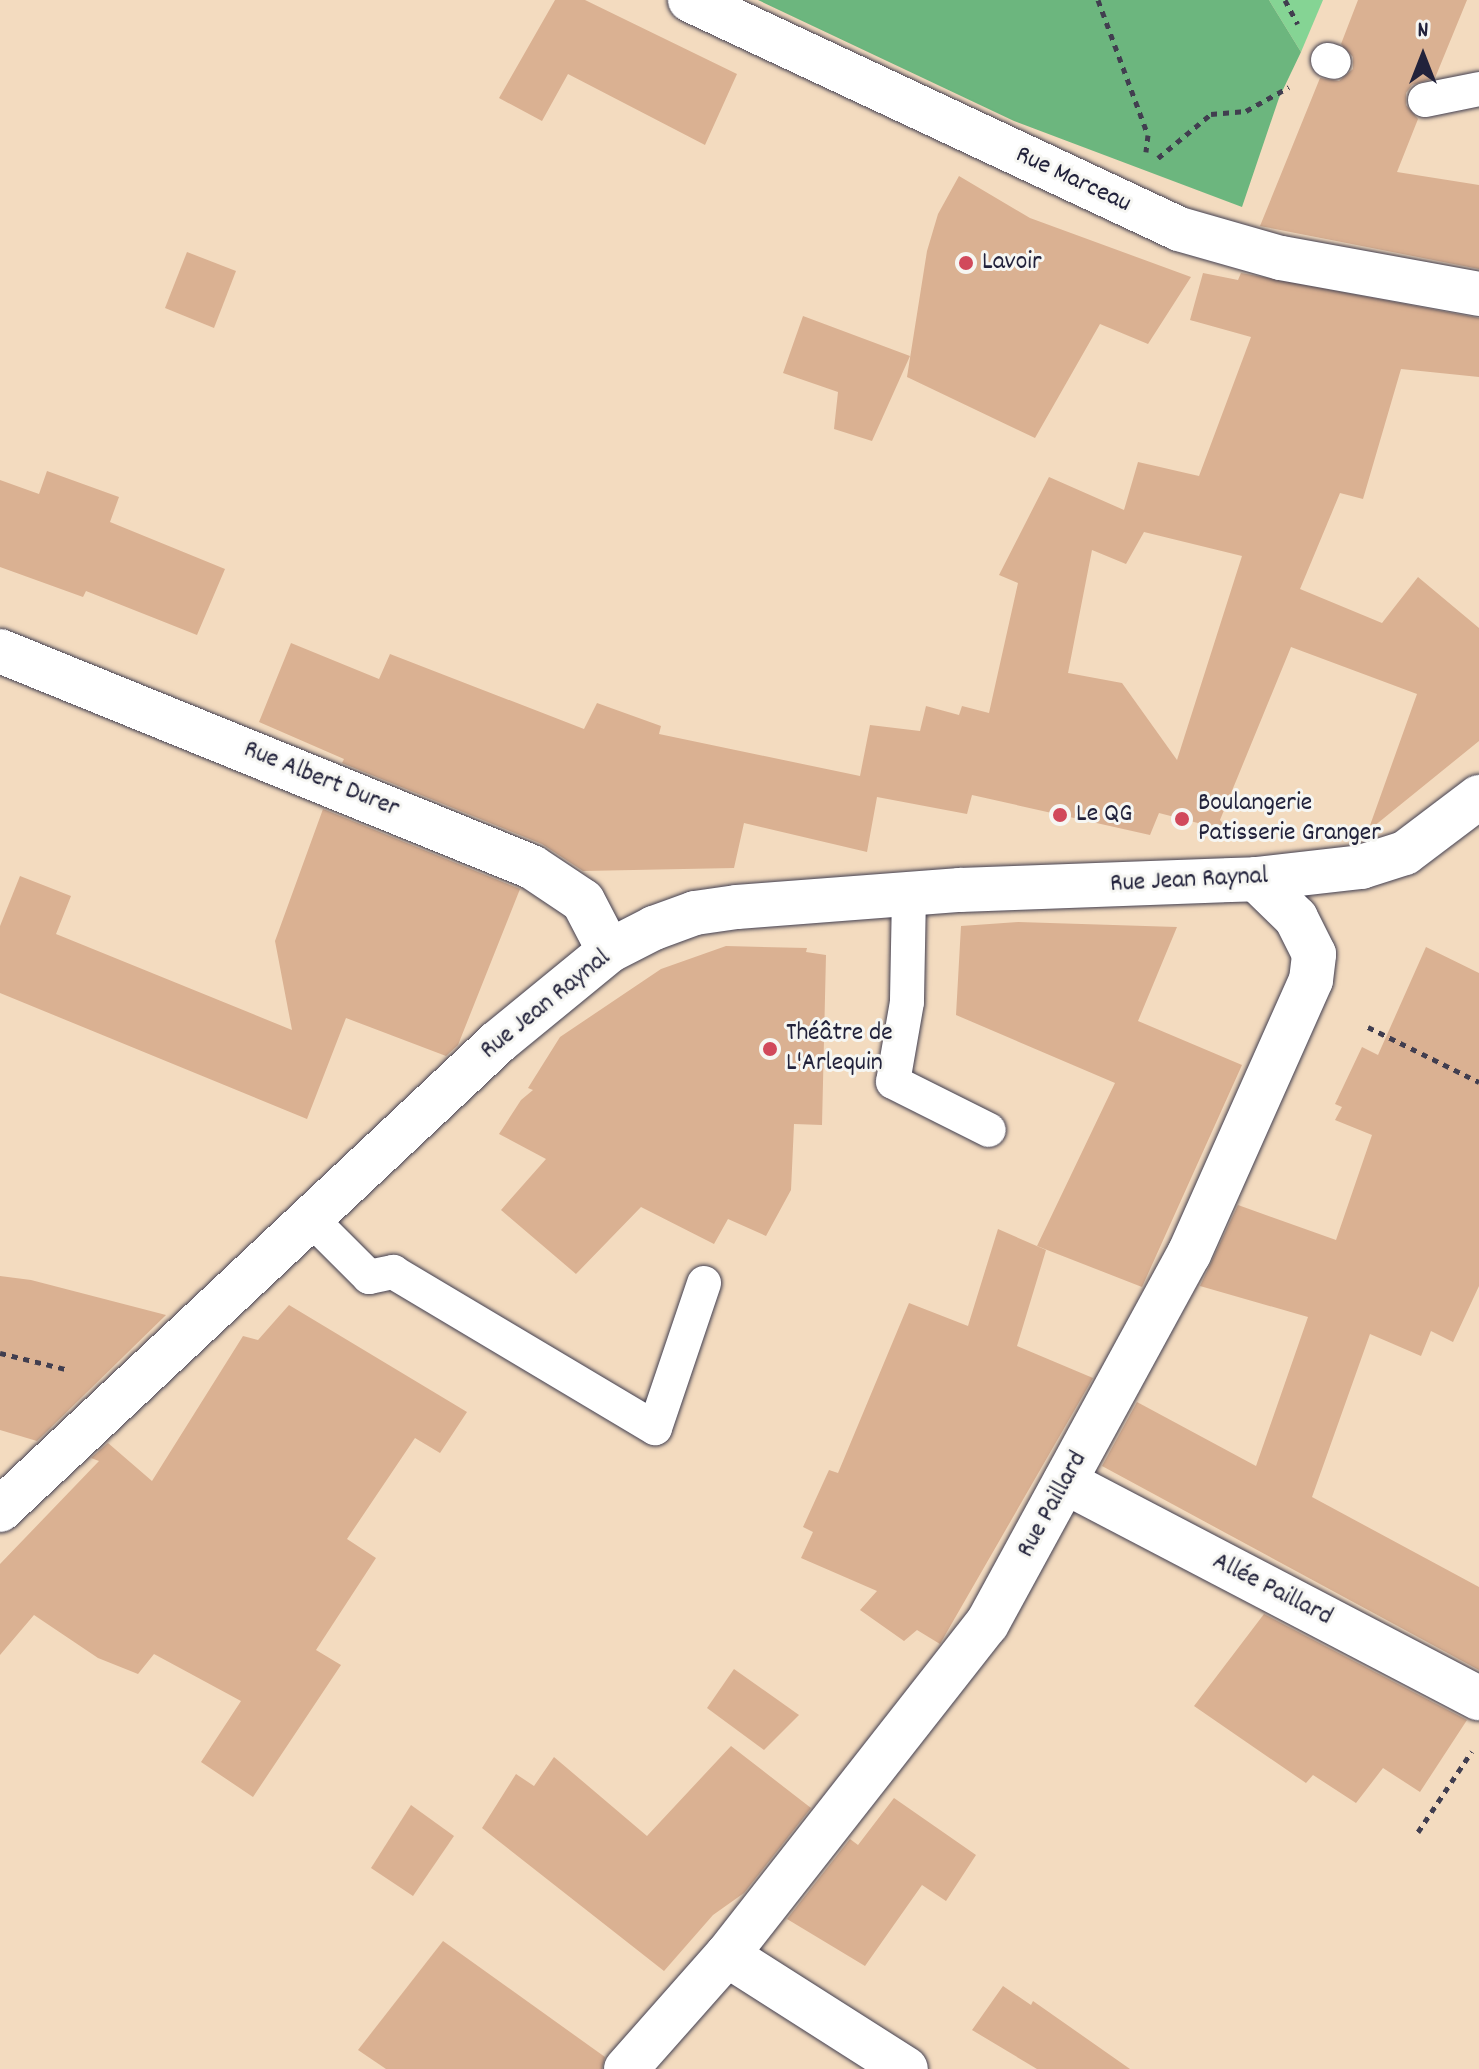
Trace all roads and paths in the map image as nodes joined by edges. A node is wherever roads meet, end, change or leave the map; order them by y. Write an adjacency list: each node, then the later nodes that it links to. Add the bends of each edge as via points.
1 (690, 0): 7 (street, Rue Marceau)
2 (1098, 0): 6 (path, via 1148,135)
3 (1320, 65): 6 (path, via 1279,98 1246,111 1211,114)
4 (1479, 89): 5 (lane)
5 (1425, 100)
6 (1144, 169): 7 (path)
7 (1142, 212): 8 (street, Rue Marceau, via 1179,229 1281,258)
8 (1479, 294)
9 (0, 651): 13 (street, Rue Albert Durer, via 532,867 583,901)
10 (1479, 797): 11 (street, Rue Jean Raynal, via 1405,853 1361,867)
11 (1256, 879): 12 (street, Rue Jean Raynal); 21 (street, Rue Paillard, via 1296,918 1314,954 1311,980 1189,1254)
12 (909, 895): 13 (street, Rue Jean Raynal, via 695,913); 16 (lane, via 907,1002 893,1082)
13 (609, 951): 17 (street, Rue Jean Raynal, via 531,1012)
14 (1368, 1027): 15 (path)
15 (1479, 1082)
16 (989, 1130)
17 (309, 1217): 18 (lane, via 369,1277 393,1272 655,1428); 20 (street, Rue Jean Raynal)
18 (704, 1283)
19 (0, 1353): 20 (path, via 85,1375)
20 (119, 1395): 22 (street, Rue Jean Raynal)
21 (1065, 1482): 23 (street, Allée Paillard); 26 (street, Rue Paillard, via 987,1624)
22 (0, 1510)
23 (1479, 1698)
24 (1479, 1740): 25 (path)
25 (1418, 1832)
26 (727, 1955): 27 (street, Rue Paillard); 28 (street)
27 (626, 2069)
28 (906, 2069)

